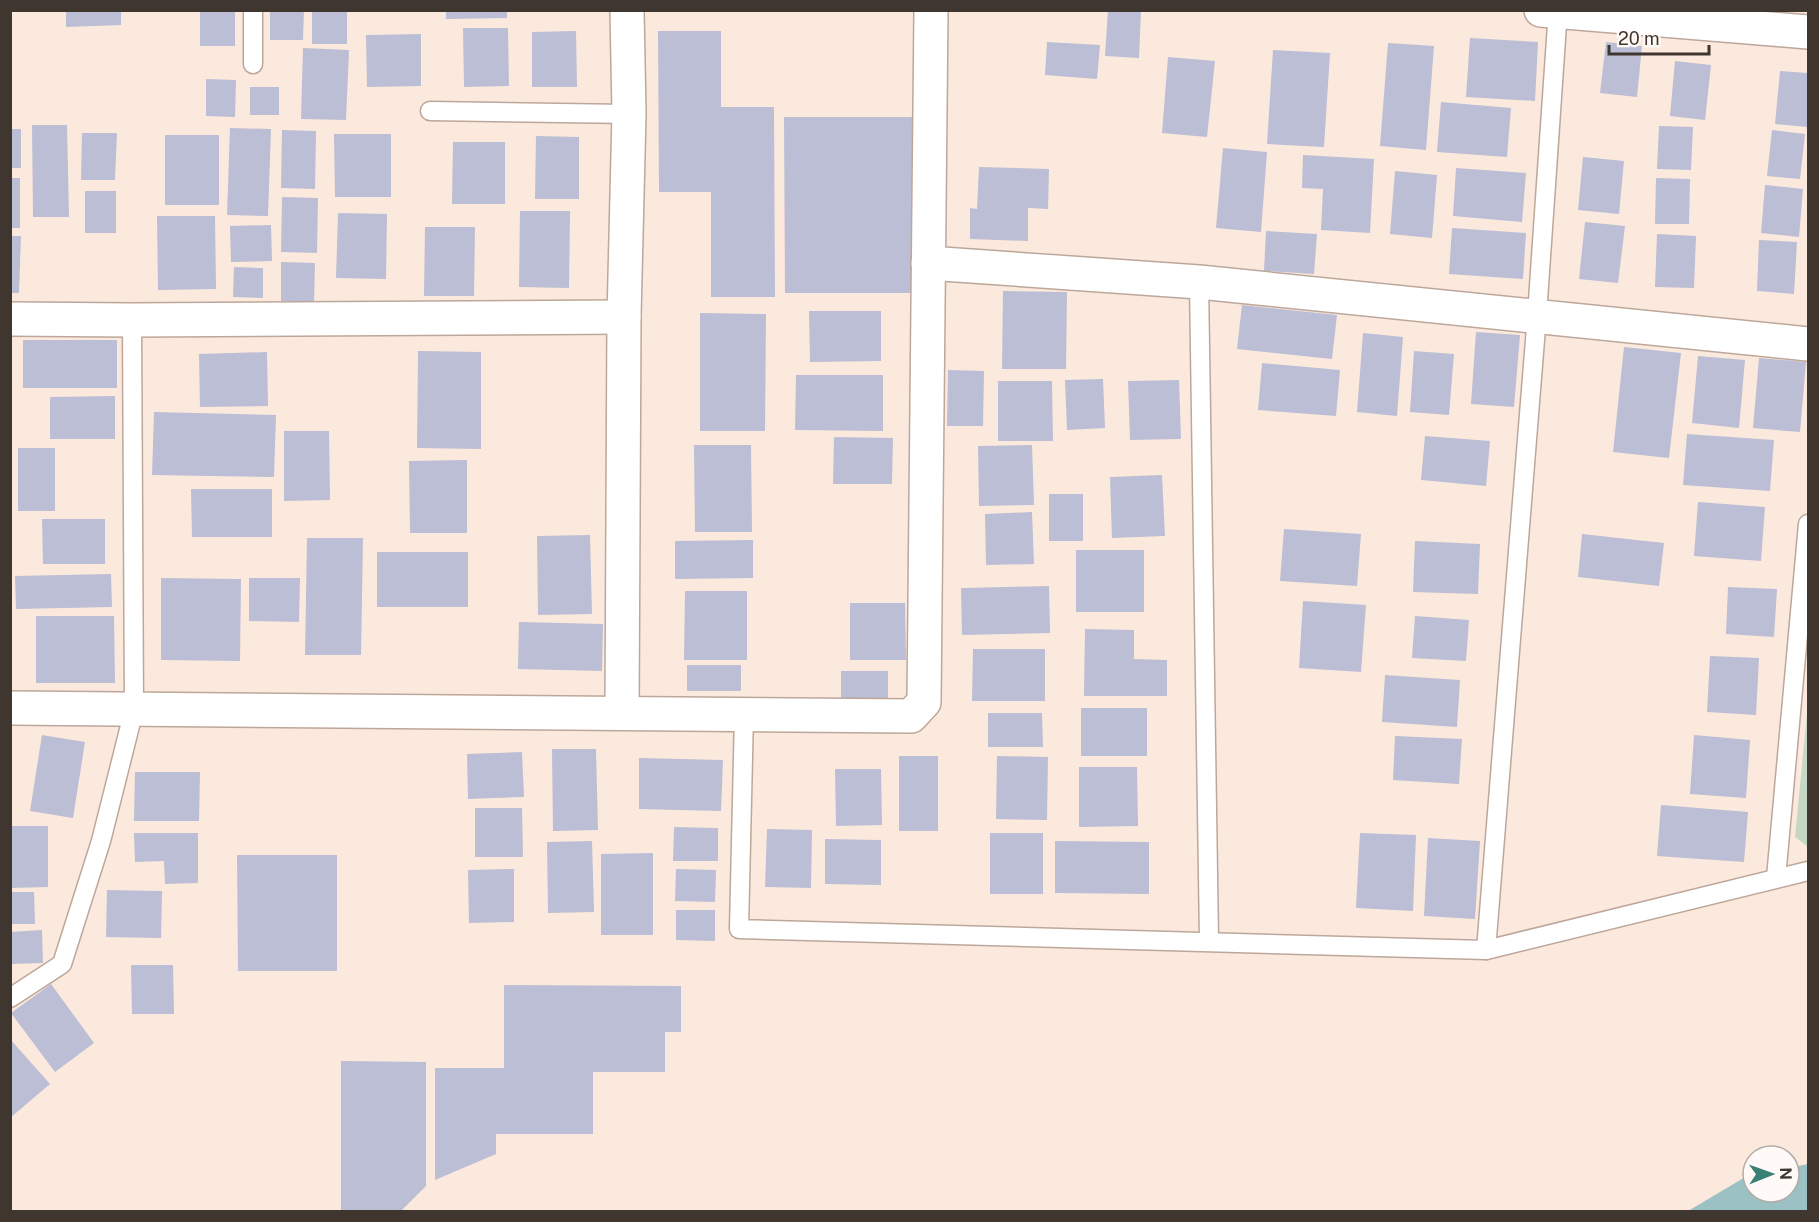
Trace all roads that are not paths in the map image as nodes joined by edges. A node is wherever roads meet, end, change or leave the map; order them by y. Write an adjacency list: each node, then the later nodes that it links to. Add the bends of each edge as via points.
1 (254, 10): 6 (lane)
2 (627, 10): 8 (street)
3 (931, 10): 9 (street)
4 (1552, 11): 5 (street); 11 (lane)
5 (1809, 32)
6 (253, 64)
7 (430, 111): 8 (lane)
8 (629, 114): 12 (street)
9 (928, 263): 10 (street); 20 (street, via 924,702 910,716)
10 (1199, 282): 11 (street); 23 (lane)
11 (1537, 315): 15 (street); 24 (lane)
12 (624, 317): 14 (street); 19 (street)
13 (10, 319): 14 (street)
14 (132, 320): 18 (lane)
15 (1809, 344)
16 (1809, 524): 22 (lane)
17 (10, 708): 18 (street)
18 (134, 710): 19 (street); 25 (lane, via 101,841 62,964)
19 (622, 712): 20 (street)
20 (744, 714): 23 (lane, via 739,929)
21 (1809, 871): 22 (lane)
22 (1776, 878): 24 (lane)
23 (1209, 941): 24 (lane)
24 (1486, 950)
25 (10, 998)

